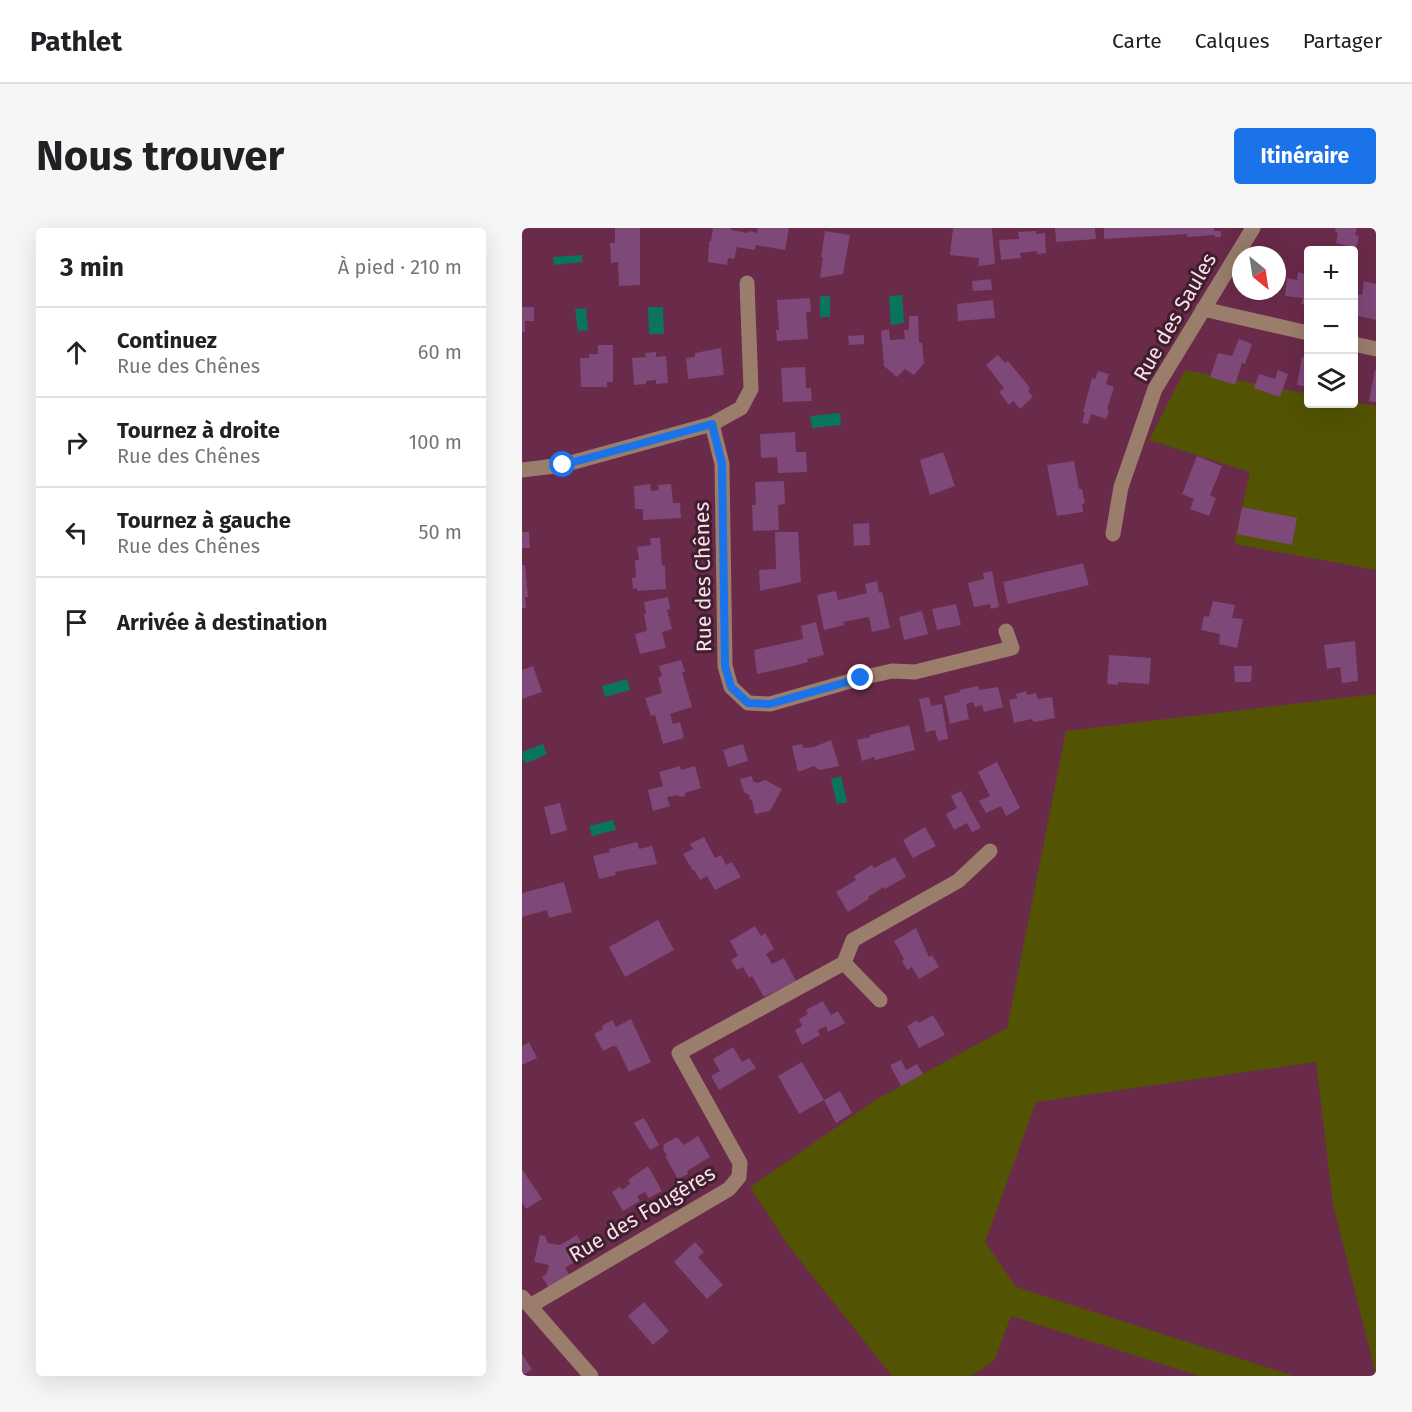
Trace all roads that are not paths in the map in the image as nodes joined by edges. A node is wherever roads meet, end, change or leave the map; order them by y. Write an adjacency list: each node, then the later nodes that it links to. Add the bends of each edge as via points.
1 (1253, 228): 3 (street, Rue des Saules)
2 (747, 283): 7 (street, via 751,389 741,408)
3 (1203, 309): 4 (street); 9 (street, Rue des Saules, via 1155,389 1121,487)
4 (1304, 332)
5 (1358, 345): 6 (street)
6 (1376, 349)
7 (712, 424): 8 (street, via 563,465); 10 (street, Rue des Chênes, via 722,464 725,666 731,687 748,703 770,704 871,676 915,672 1011,648)
8 (522, 470)
9 (1113, 534)
10 (1006, 631)
11 (990, 851): 12 (street, via 958,881 853,940)
12 (844, 963): 13 (street); 14 (street, Rue des Fougères, via 679,1053 740,1163 739,1177 729,1189)
13 (880, 1000)
14 (526, 1301): 15 (street)
15 (591, 1376)

